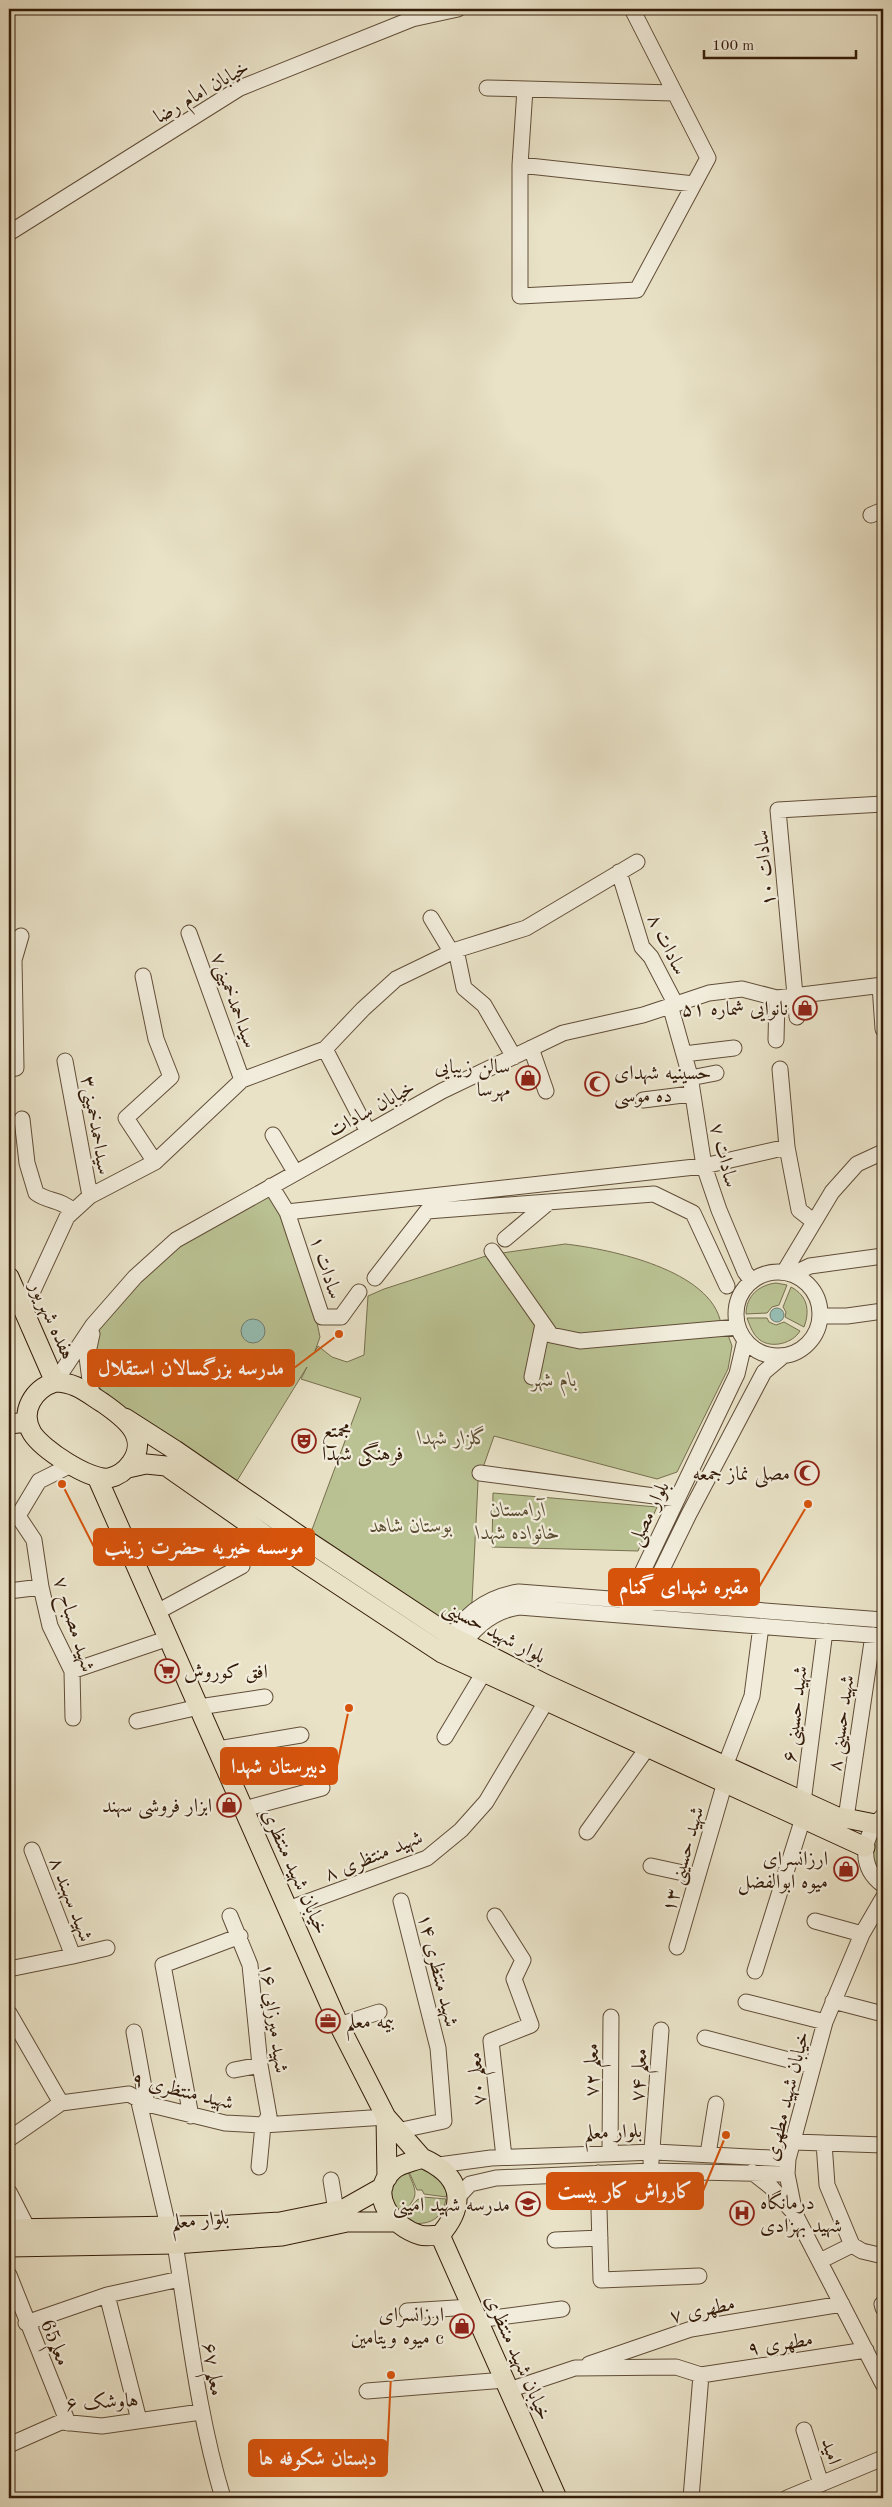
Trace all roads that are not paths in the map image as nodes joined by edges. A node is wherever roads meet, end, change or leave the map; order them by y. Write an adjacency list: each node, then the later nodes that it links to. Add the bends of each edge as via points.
1 (458, 9): 8 (street, خیابان امام رضا, via 412,19 240,88)
2 (632, 9): 5 (street)
3 (487, 88): 4 (street)
4 (525, 89): 5 (street); 6 (street)
5 (673, 93): 7 (street, via 708,158)
6 (520, 165): 7 (street); 7 (street, via 520,296 637,290)
7 (694, 184)
8 (9, 233)
9 (883, 804): 19 (street, سادات ۱۰, via 778,810)
10 (637, 862): 11 (street)
11 (619, 872): 15 (street, via 526,928); 21 (street, سادات ۸, via 642,947 651,957)
12 (431, 918): 15 (street)
13 (189, 933): 36 (street, سیداحمدخمینی۷)
14 (21, 936): 16 (street)
15 (454, 952): 26 (street, via 396,979); 30 (street, via 464,988 484,1005)
16 (11, 960): 32 (street, via 16,1068)
17 (143, 976): 45 (street, via 156,1040 171,1077 126,1118)
18 (882, 985): 19 (street, خیابان سادات); 22 (street)
19 (797, 997): 20 (street, خیابان سادات); 23 (street)
20 (777, 998): 21 (street, خیابان سادات, via 742,988 709,993); 25 (street)
21 (673, 1004): 27 (street, خیابان سادات, via 626,1020 563,1033); 29 (street, سادات ۷)
22 (883, 1015): 24 (street)
23 (797, 1017)
24 (883, 1029)
25 (776, 1040)
26 (325, 1048): 36 (street); 41 (street)
27 (531, 1048): 30 (street, خیابان سادات); 37 (street)
28 (734, 1048): 29 (street)
29 (684, 1054): 35 (street, سادات ۷)
30 (514, 1057): 41 (street, خیابان سادات, via 442,1091)
31 (65, 1061): 49 (street, سیداحمدخمینی۳)
32 (9, 1069)
33 (780, 1069): 43 (street)
34 (716, 1073): 35 (street)
35 (690, 1078): 38 (street, سادات ۷)
36 (242, 1080): 45 (street)
37 (546, 1091)
38 (691, 1094): 39 (street); 46 (street, سادات ۷)
39 (643, 1100)
40 (22, 1119): 51 (street, via 27,1163 36,1192 49,1200 66,1203)
41 (368, 1132): 47 (street, خیابان سادات)
42 (273, 1135): 47 (street)
43 (787, 1147): 46 (street); 53 (street, via 799,1210)
44 (883, 1152): 53 (street, via 857,1164 832,1192)
45 (155, 1162): 49 (street)
46 (704, 1166): 52 (street); 60 (street, سادات ۷, via 719,1210 745,1272)
47 (295, 1172): 48 (street, خیابان سادات)
48 (271, 1186): 52 (street, سادات ۱); 67 (street, خیابان سادات, via 176,1240 136,1277)
49 (90, 1196): 51 (street)
50 (548, 1202): 54 (street); 59 (street, via 427,1211); 61 (street, via 654,1194 693,1213)
51 (73, 1211): 63 (street)
52 (288, 1212): 62 (street, سادات ۱, via 322,1317 341,1317)
53 (813, 1221): 57 (street)
54 (505, 1239)
55 (492, 1251): 66 (street)
56 (883, 1256): 57 (street, via 810,1266)
57 (789, 1273): 60 (street, via 767,1273); 65 (street, via 810,1286 818,1300)
58 (9, 1277): 63 (main road, هفده شهریور)
59 (375, 1278)
60 (752, 1281): 68 (street, via 737,1303)
61 (727, 1286)
62 (359, 1292)
63 (19, 1308): 71 (main road, هفده شهریور)
64 (883, 1311): 65 (street)
65 (820, 1316): 69 (street, via 817,1330 809,1342)
66 (543, 1324): 68 (street, via 550,1335 580,1341); 70 (street)
67 (93, 1325): 71 (street, خیابان سادات); 72 (street, via 87,1356)
68 (741, 1333): 69 (street, via 762,1352); 82 (street, بلوار مصلی, via 737,1374)
69 (783, 1356): 88 (street, بلوار مصلی, via 764,1372)
70 (532, 1377)
71 (55, 1382): 72 (main road, via 76,1385); 74 (main road, via 33,1396 27,1411)
72 (92, 1396): 73 (main road)
73 (125, 1418): 76 (main road, بلوار شهید حسینی); 79 (main road, via 137,1437 137,1448)
74 (28, 1422): 75 (main road); 77 (main road, via 38,1441)
75 (9, 1424)
76 (175, 1450): 78 (main road, via 168,1456); 96 (main road, بلوار شهید حسینی)
77 (71, 1465): 81 (main road); 83 (street, via 39,1480)
78 (166, 1466): 79 (main road, via 146,1464); 97 (main road, بلوار شهید حسینی, via 292,1554)
79 (128, 1468): 81 (main road, via 108,1478)
80 (480, 1473): 82 (street)
81 (97, 1478): 89 (main road, خیابان شهید منتظری)
82 (677, 1499): 87 (street, بلوار مصلی)
83 (14, 1517): 85 (street, شهید مصباح ۷, via 34,1540)
84 (242, 1566): 89 (street)
85 (41, 1587): 86 (street); 98 (street, شهید مصباح ۷, via 50,1626)
86 (9, 1591)
87 (629, 1600): 88 (street); 90 (street, بلوار مصلی); 96 (street, via 519,1592 503,1594 473,1611)
88 (646, 1602): 90 (street, بلوار مصلی); 91 (street)
89 (158, 1612): 95 (main road, خیابان شهید منتظری)
90 (628, 1616): 92 (street); 96 (street, via 519,1607 493,1614)
91 (883, 1620)
92 (761, 1626): 93 (street); 109 (street, شهید حسینی ۱۳, via 752,1696)
93 (825, 1631): 94 (street); 112 (street, شهید حسینی ۶)
94 (878, 1635): 114 (street, شهید حسینی ۸)
95 (169, 1638): 98 (street); 102 (main road, خیابان شهید منتظری)
96 (458, 1639): 97 (street); 109 (main road, بلوار شهید حسینی)
97 (448, 1656): 99 (main road, بلوار شهید حسینی)
98 (72, 1671): 103 (street, شهید مصباح ۷)
99 (484, 1672): 101 (main road, بلوار شهید حسینی); 106 (street)
100 (265, 1697): 102 (street)
101 (547, 1700): 107 (main road, بلوار شهید حسینی); 123 (street, شهید منتظری ۸, via 486,1802 434,1853)
102 (199, 1706): 104 (street); 108 (main road, خیابان شهید منتظری)
103 (73, 1718)
104 (137, 1721)
105 (302, 1735): 108 (street)
106 (445, 1737)
107 (648, 1746): 109 (main road, بلوار شهید حسینی); 115 (street)
108 (218, 1749): 111 (main road, خیابان شهید منتظری)
109 (725, 1774): 112 (main road, بلوار شهید حسینی); 119 (street, شهید حسینی ۱۳)
110 (322, 1788): 111 (street)
111 (244, 1809): 123 (main road, خیابان شهید منتظری)
112 (803, 1810): 114 (main road, بلوار شهید حسینی); 133 (street, شهید حسینی ۶)
113 (879, 1820): 114 (main road, بلوار شهید حسینی); 116 (street, via 868,1835)
114 (837, 1821): 116 (main road, بلوار شهید حسینی)
115 (588, 1832)
116 (865, 1847): 120 (street, via 871,1872)
117 (32, 1850): 131 (street, شهید سهبند ۸)
118 (651, 1866): 119 (street)
119 (698, 1876): 129 (street, شهید حسینی ۱۳)
120 (883, 1885)
121 (883, 1898): 127 (street, خیابان شهید مطهری)
122 (401, 1901): 152 (street, شهید منتظری ۱۴, via 438,2048 444,2121)
123 (288, 1909): 141 (main road, خیابان شهید منتظری)
124 (230, 1916): 128 (street, شهید میرزایی ۱۶)
125 (495, 1916): 161 (street, معلم ۷۰, via 523,1960 514,1980 531,2025 491,2041)
126 (815, 1921): 127 (street)
127 (862, 1934): 134 (street, خیابان شهید مطهری)
128 (240, 1936): 145 (street, شهید میرزایی ۱۶, via 250,1965); 151 (street, via 163,1965)
129 (677, 1947)
130 (107, 1948): 131 (street)
131 (73, 1956): 132 (street, شهید سهبند ۸)
132 (9, 1970)
133 (756, 1971)
134 (833, 2001): 138 (street); 140 (street, خیابان شهید مطهری)
135 (746, 2002): 140 (street)
136 (379, 2012): 141 (street)
137 (9, 2013): 149 (street)
138 (883, 2014)
139 (611, 2017): 159 (street, معلم ۷۲)
140 (825, 2022): 146 (street, خیابان شهید مطهری)
141 (340, 2025): 152 (main road, خیابان شهید منتظری)
142 (661, 2030): 158 (street, معلم ۷۴)
143 (134, 2032): 148 (street)
144 (705, 2038): 146 (street)
145 (260, 2065): 147 (street); 153 (street, شهید میرزایی ۱۶, via 269,2116)
146 (812, 2066): 155 (street, خیابان شهید مطهری)
147 (234, 2070)
148 (142, 2101): 149 (street, شهید منتظری ۹, via 129,2094); 151 (street, شهید منتظری ۹); 175 (street)
149 (62, 2103): 154 (street)
150 (716, 2104): 160 (street)
151 (191, 2116): 153 (street, شهید منتظری ۹, via 225,2123)
152 (392, 2124): 153 (street, شهید منتظری ۹); 162 (main road); 169 (main road)
153 (262, 2125): 163 (street, شهید میرزایی ۱۶)
154 (9, 2139)
155 (794, 2142): 156 (street); 164 (street, خیابان شهید مطهری)
156 (824, 2143): 157 (street); 182 (street, via 827,2185)
157 (883, 2145)
158 (652, 2152): 159 (street, بلوار معلم); 160 (street, بلوار معلم); 165 (street, معلم ۷۴)
159 (610, 2153): 161 (street, بلوار معلم)
160 (708, 2154): 164 (street, بلوار معلم)
161 (504, 2157): 162 (street, بلوار معلم)
162 (431, 2162): 169 (main road, via 402,2164); 171 (main road, via 452,2180)
163 (258, 2167)
164 (788, 2167): 166 (street, بلوار معلم); 173 (street, خیابان شهید مطهری)
165 (651, 2171): 166 (street, بلوار معلم); 167 (street, بلوار معلم)
166 (752, 2172): 173 (street, via 771,2187)
167 (598, 2173): 171 (street, بلوار معلم, via 496,2178 470,2184); 179 (street)
168 (331, 2180): 172 (street)
169 (385, 2182): 172 (main road, بلوار معلم); 174 (main road, via 385,2207)
170 (9, 2192): 177 (street)
171 (457, 2198): 178 (main road, via 457,2209)
172 (336, 2211): 175 (main road, بلوار معلم, via 280,2222)
173 (795, 2214): 185 (street, خیابان شهید مطهری)
174 (394, 2222): 178 (main road, via 422,2236); 181 (main road, بلوار معلم, via 347,2222 282,2236)
175 (168, 2226): 177 (main road, بلوار معلم)
176 (9, 2229): 177 (main road, بلوار معلم)
177 (28, 2229)
178 (440, 2235): 193 (main road, خیابان شهید منتظری)
179 (600, 2238): 180 (street); 187 (street, via 600,2280)
180 (555, 2240)
181 (175, 2244): 183 (main road, بلوار معلم); 188 (street, معلم ۶۷)
182 (852, 2245): 184 (street); 185 (street)
183 (9, 2246)
184 (883, 2256)
185 (820, 2261): 190 (street, خیابان شهید مطهری)
186 (9, 2276): 194 (street, معلم65)
187 (699, 2276)
188 (180, 2279): 189 (street); 201 (street, معلم ۶۷)
189 (107, 2295): 194 (street); 202 (street)
190 (842, 2304): 195 (street, خیابان شهید مطهری); 196 (street, مطهری ۷, via 691,2330)
191 (562, 2308): 193 (street)
192 (407, 2311): 193 (street)
193 (474, 2314): 199 (main road, خیابان شهید منتظری)
194 (26, 2323): 203 (street, معلم65)
195 (866, 2350): 197 (street, مطهری ۹); 198 (street, خیابان شهید مطهری)
196 (575, 2368): 197 (street, via 676,2367); 199 (street, مطهری ۷)
197 (700, 2375): 210 (street)
198 (883, 2384)
199 (507, 2385): 200 (street, مطهری ۷); 209 (main road, خیابان شهید منتظری)
200 (367, 2391)
201 (201, 2412): 202 (street, هاوشک ۶); 208 (street, معلم ۶۷)
202 (139, 2420): 203 (street, هاوشک ۶, via 102,2426)
203 (68, 2423): 205 (street, هاوشک ۶, via 61,2422)
204 (804, 2430): 207 (street, امید)
205 (9, 2445)
206 (883, 2458): 207 (street)
207 (821, 2484): 211 (street)
208 (223, 2498)
209 (556, 2498)
210 (691, 2498)
211 (787, 2498)

